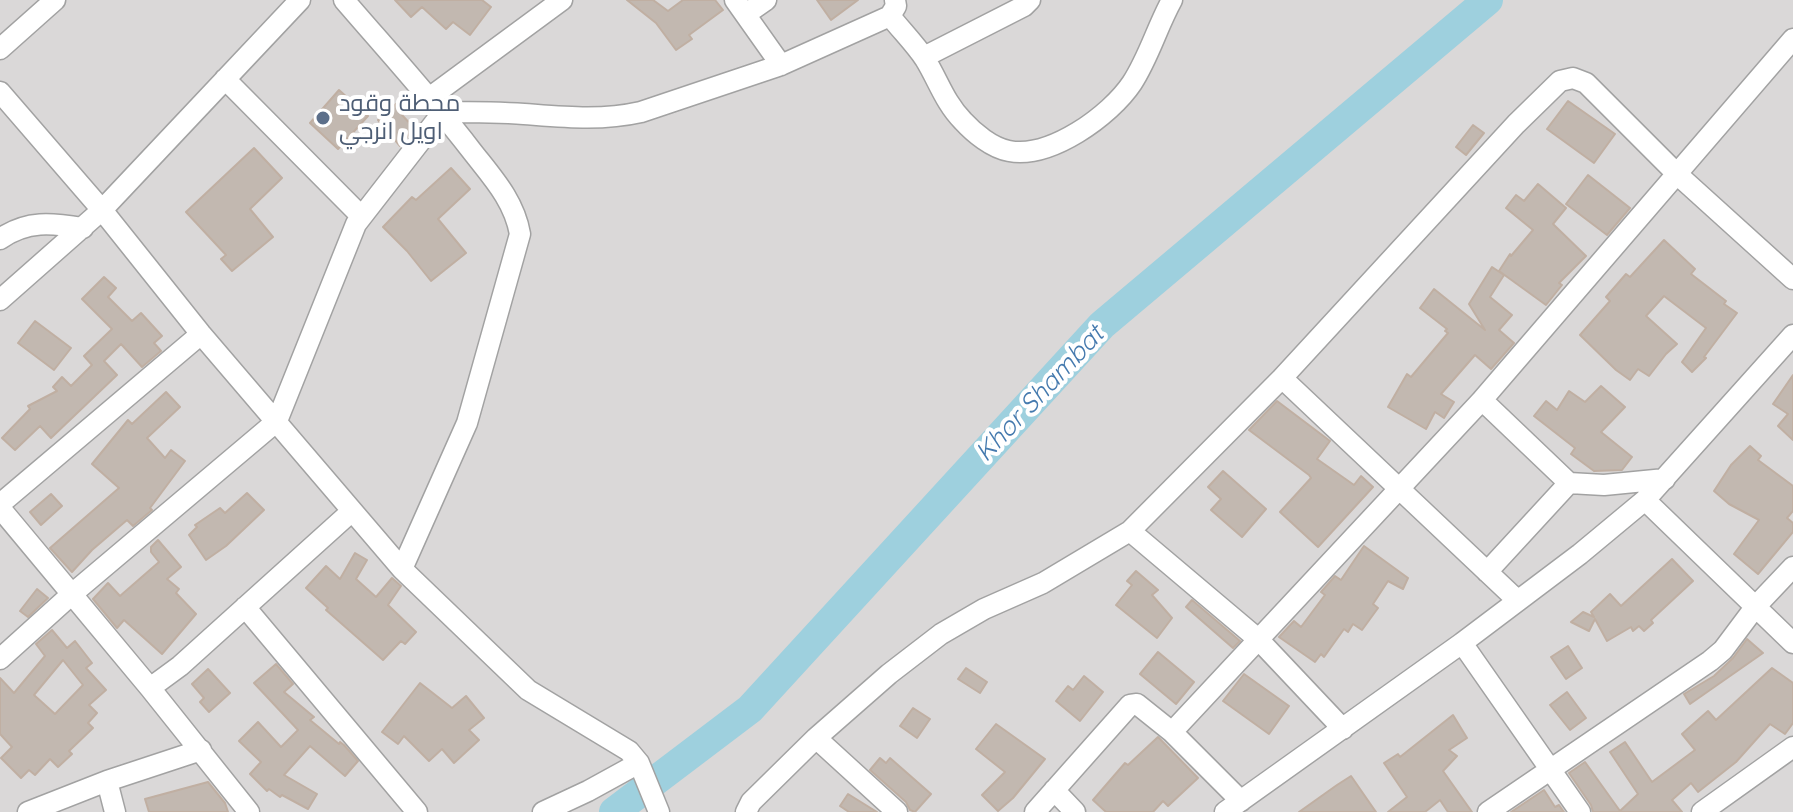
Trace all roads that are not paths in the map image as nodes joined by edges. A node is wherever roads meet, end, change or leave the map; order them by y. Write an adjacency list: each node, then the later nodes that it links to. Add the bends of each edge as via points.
1 (55, 0): 11 (street)
2 (300, 0): 14 (street)
3 (344, 0): 16 (street)
4 (562, 0): 16 (street)
5 (766, 0): 8 (street)
6 (1030, 0): 12 (street)
7 (1172, 0): 12 (street, via 1132,84 1116,101 1065,140 1030,150 1004,150 963,121 943,97)
8 (740, 7): 13 (street)
9 (893, 8): 12 (street); 13 (street)
10 (1793, 39): 17 (street)
11 (0, 49)
12 (924, 57)
13 (781, 65): 16 (street, via 619,117 560,118)
14 (225, 79): 18 (street); 19 (street)
15 (0, 92): 18 (street)
16 (436, 105): 19 (street); 37 (street, via 505,194 517,214 520,234 467,423)
17 (1678, 175): 22 (street); 26 (street, via 1586,83 1560,81); 27 (street)
18 (102, 210): 20 (street); 24 (street)
19 (361, 216): 28 (street)
20 (83, 228): 21 (street, via 26,224); 23 (street)
21 (0, 239)
22 (1793, 279)
23 (0, 300)
24 (201, 334): 28 (street); 33 (street)
25 (1792, 338): 29 (street)
26 (1282, 378): 31 (street); 35 (street)
27 (1482, 400): 30 (street); 31 (street)
28 (277, 421): 34 (street); 39 (street)
29 (1665, 479): 30 (street); 32 (street)
30 (1569, 483): 38 (street)
31 (1399, 487): 38 (street); 43 (street)
32 (1645, 500): 40 (street); 41 (street)
33 (0, 506): 39 (street)
34 (352, 511): 37 (street); 42 (street)
35 (1130, 531): 43 (street); 50 (street, via 1043,583 941,634)
36 (1793, 567): 41 (street)
37 (402, 569): 53 (street, via 528,690 616,743)
38 (1487, 572): 40 (street)
39 (72, 594): 46 (street); 47 (street)
40 (1517, 600): 44 (street)
41 (1756, 606): 45 (street); 54 (street, via 1710,661)
42 (245, 607): 47 (street); 61 (street)
43 (1258, 639): 48 (street); 49 (street)
44 (1462, 643): 48 (street); 54 (street)
45 (1793, 643)
46 (0, 659)
47 (150, 688): 52 (street)
48 (1343, 729): 57 (street)
49 (1172, 732): 56 (street, via 1145,709 1130,705); 57 (street)
50 (816, 738): 64 (street); 65 (street)
51 (1793, 747): 70 (street)
52 (201, 750): 55 (street); 60 (street)
53 (639, 763): 62 (street); 63 (street)
54 (1551, 769): 68 (street); 69 (street)
55 (107, 781): 58 (street); 59 (street)
56 (1054, 790): 66 (street); 67 (street)
57 (1233, 806)
58 (28, 812)
59 (115, 812)
60 (249, 812)
61 (417, 812)
62 (543, 812)
63 (659, 812)
64 (746, 812)
65 (897, 812)
66 (1035, 812)
67 (1075, 812)
68 (1488, 812)
69 (1580, 812)
70 (1702, 812)

